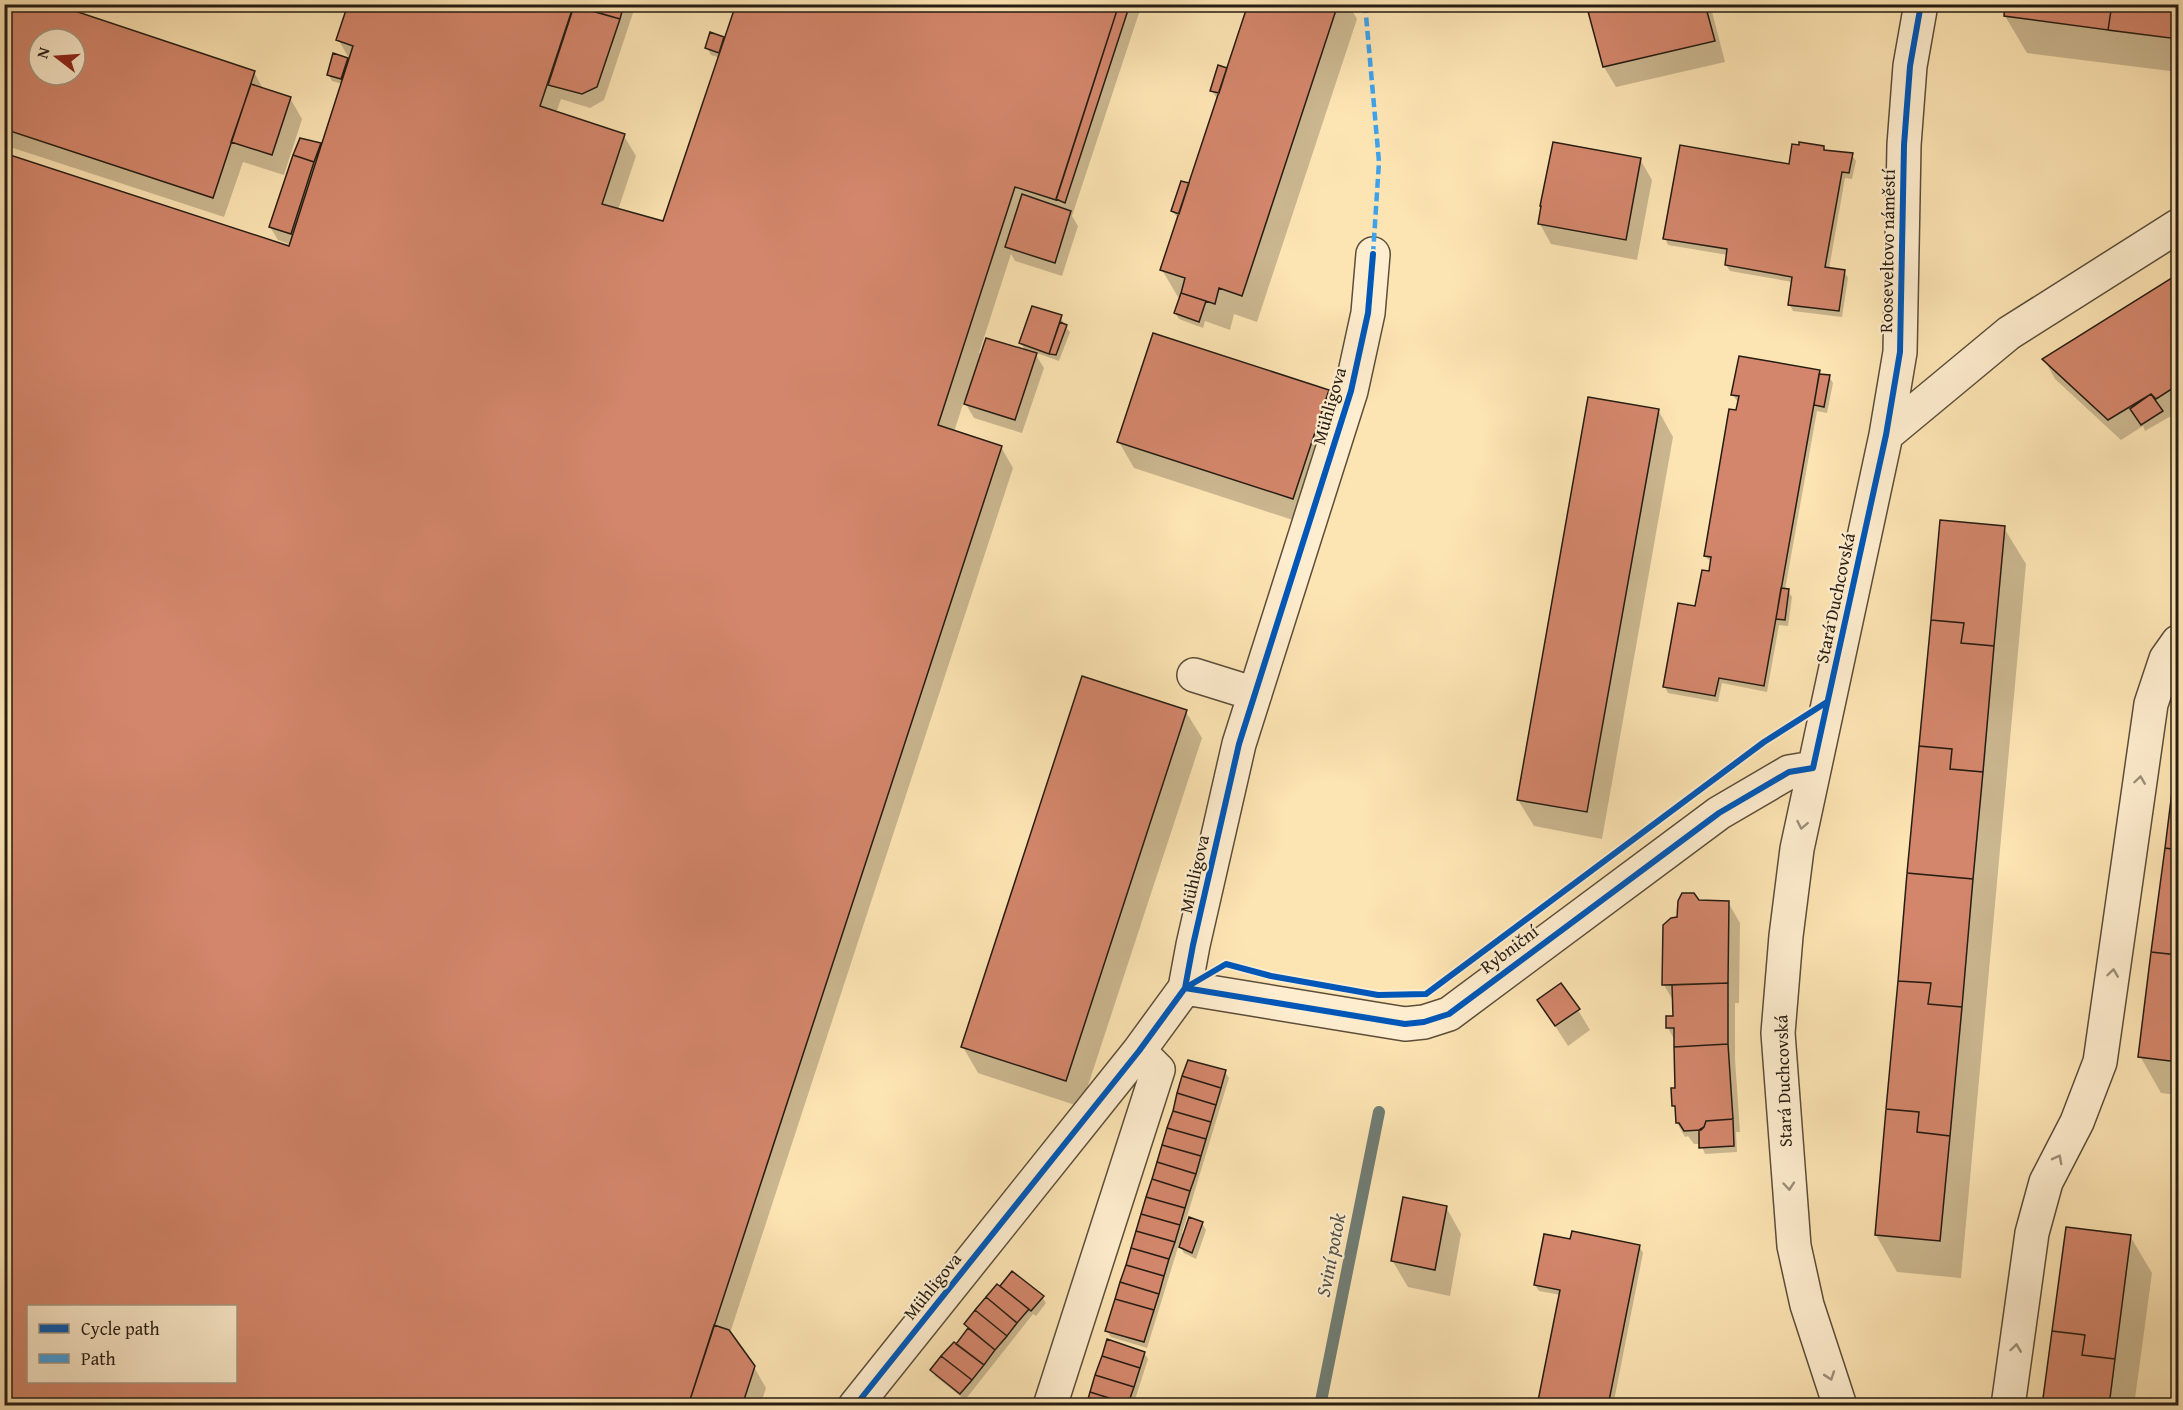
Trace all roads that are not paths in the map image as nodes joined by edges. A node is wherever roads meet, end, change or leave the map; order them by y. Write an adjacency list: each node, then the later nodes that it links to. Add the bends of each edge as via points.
1 (1921, 4): 4 (street, Rooseveltovo náměstí, via 1910,66 1904,144 1900,352)
2 (2178, 226): 4 (street, via 2009,333)
3 (1373, 254): 7 (street, Mühligova, via 1368,314 1350,392)
4 (1886, 435): 8 (street, Stará Duchcovská)
5 (2178, 642): 14 (street, one-way to 5, via 2032,1233 2046,1182 2078,1122 2100,1062 2151,704 2166,659)
6 (1194, 675): 7 (street)
7 (1255, 694): 9 (street, Mühligova, via 1239,744)
8 (1813, 768): 9 (street, Rybniční, via 1789,772 1719,813 1449,1014 1405,1024); 13 (street, Stará Duchcovská, one-way to 13, via 1795,860 1778,1033 1794,1246 1807,1305)
9 (1185, 988): 10 (street, Mühligova)
10 (1139, 1051): 11 (street, Mühligova); 12 (street, via 1158,1070)
11 (855, 1406)
12 (1050, 1406)
13 (1840, 1406)
14 (2008, 1406)

